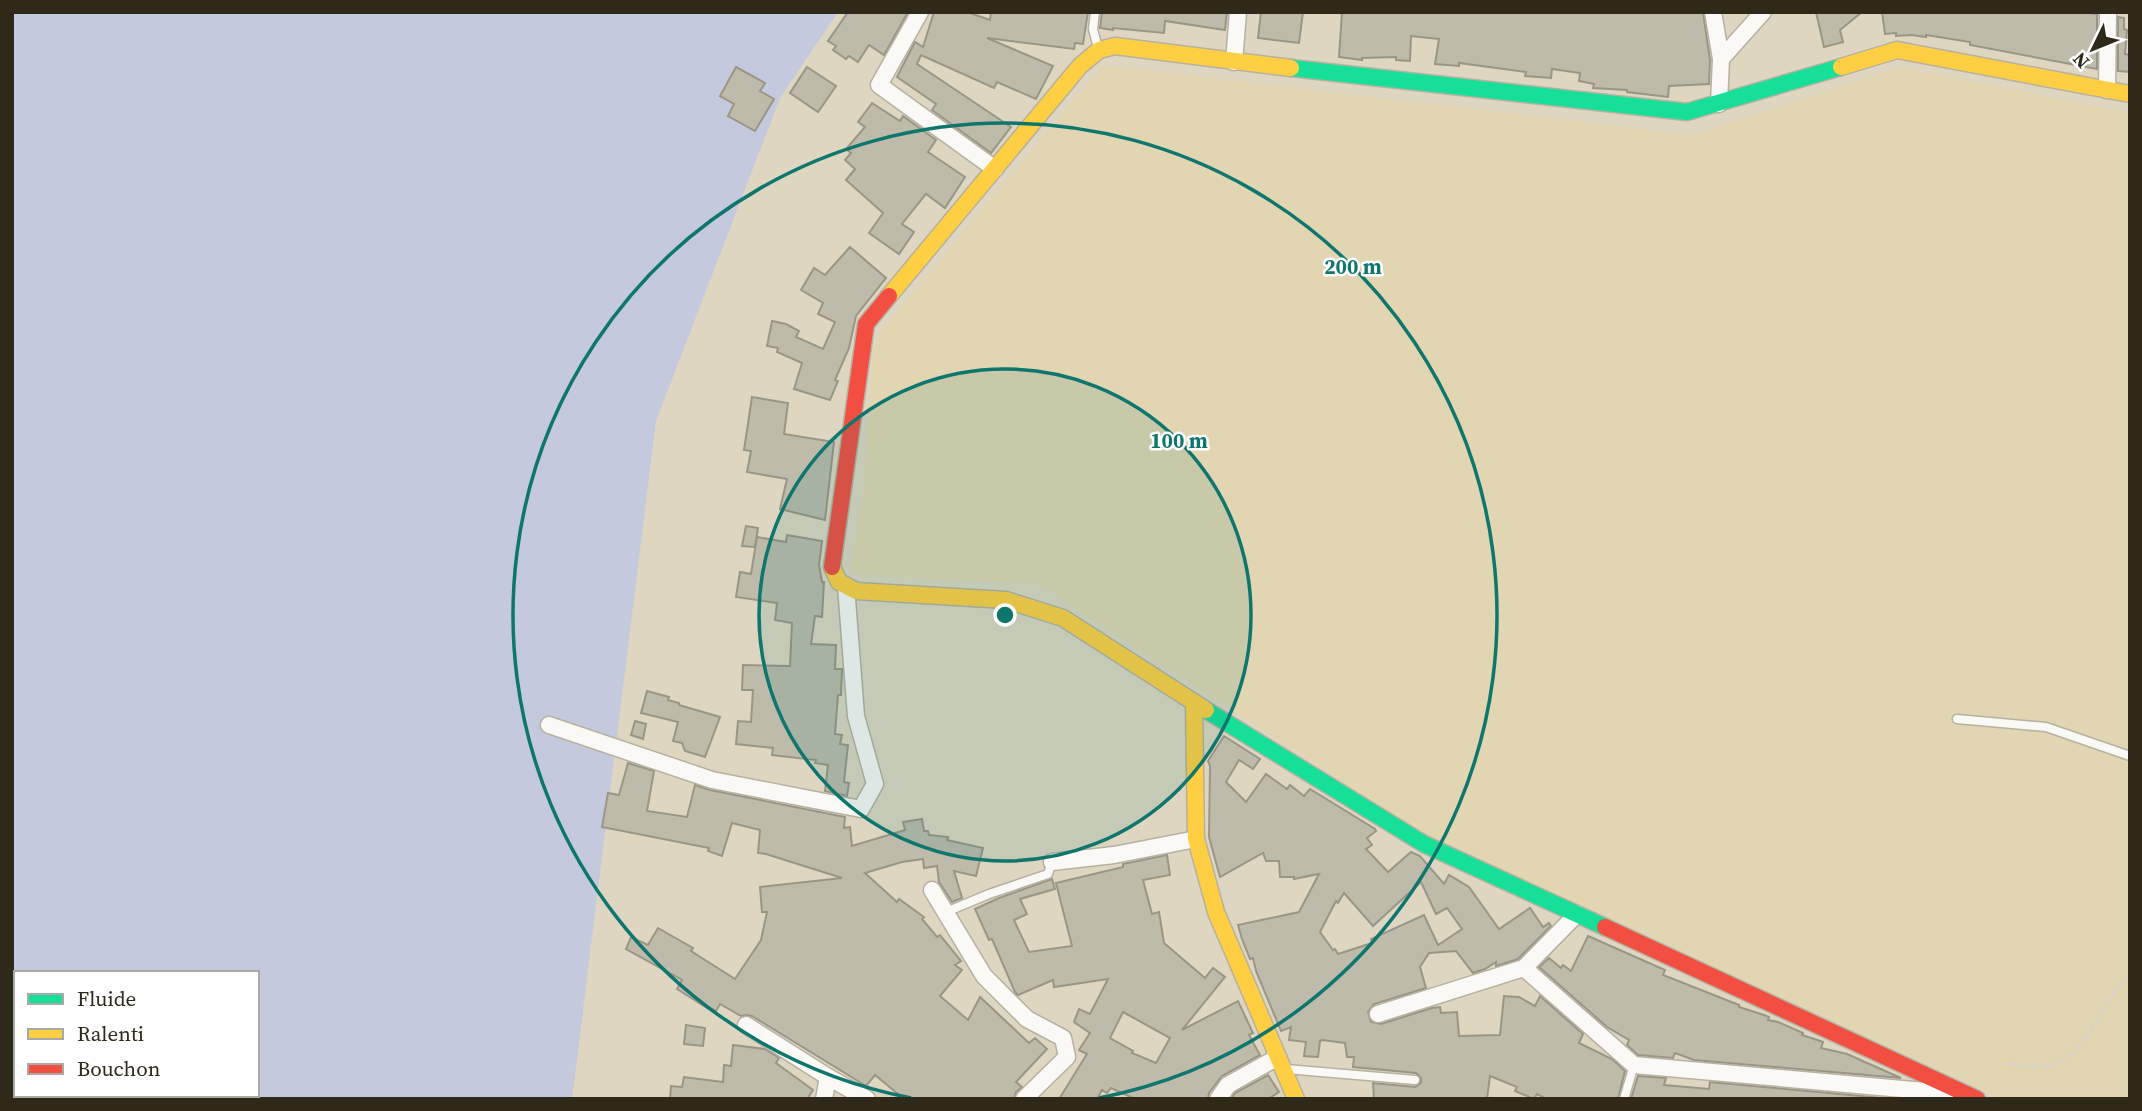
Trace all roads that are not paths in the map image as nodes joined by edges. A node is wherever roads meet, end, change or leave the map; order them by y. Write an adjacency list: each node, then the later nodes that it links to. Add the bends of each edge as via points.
1 (920, 12): 13 (street, via 879,85)
2 (1095, 12): 7 (lane, via 1093,29)
3 (1238, 12): 9 (street)
4 (1713, 12): 8 (street)
5 (1763, 12): 8 (street)
6 (2108, 12): 10 (street)
7 (1099, 50): 9 (street, via 1115,46); 13 (street, via 1080,66)
8 (1721, 59): 12 (street)
9 (1234, 62): 12 (street, via 1687,112)
10 (2107, 90): 11 (street); 12 (street, via 1897,50)
11 (2130, 94)
12 (1719, 104)
13 (995, 169): 14 (street, via 866,324 832,567)
14 (846, 586): 15 (street, via 856,592 1006,600 1063,618); 17 (street, via 856,716 875,784 860,809 712,780)
15 (1194, 702): 19 (street); 23 (street, via 1424,844)
16 (1957, 719): 18 (lane, via 2046,727)
17 (549, 725)
18 (2130, 756)
19 (1196, 839): 20 (street); 27 (street, via 1216,912)
20 (1052, 862): 22 (lane, via 1048,874)
21 (932, 890): 22 (street)
22 (946, 912): 34 (street, via 984,976 1027,1019 1063,1038 1068,1057)
23 (1577, 914): 24 (street); 31 (street)
24 (1524, 968): 25 (street); 28 (street)
25 (1378, 1014)
26 (746, 1025): 29 (street)
27 (1281, 1063): 30 (lane); 35 (street, via 1228,1085); 36 (street)
28 (1634, 1065): 31 (street); 37 (lane)
29 (828, 1077): 32 (street); 33 (street)
30 (1415, 1080)
31 (1974, 1097)
32 (824, 1099)
33 (867, 1099)
34 (1024, 1099)
35 (1218, 1099)
36 (1296, 1099)
37 (1624, 1099)

